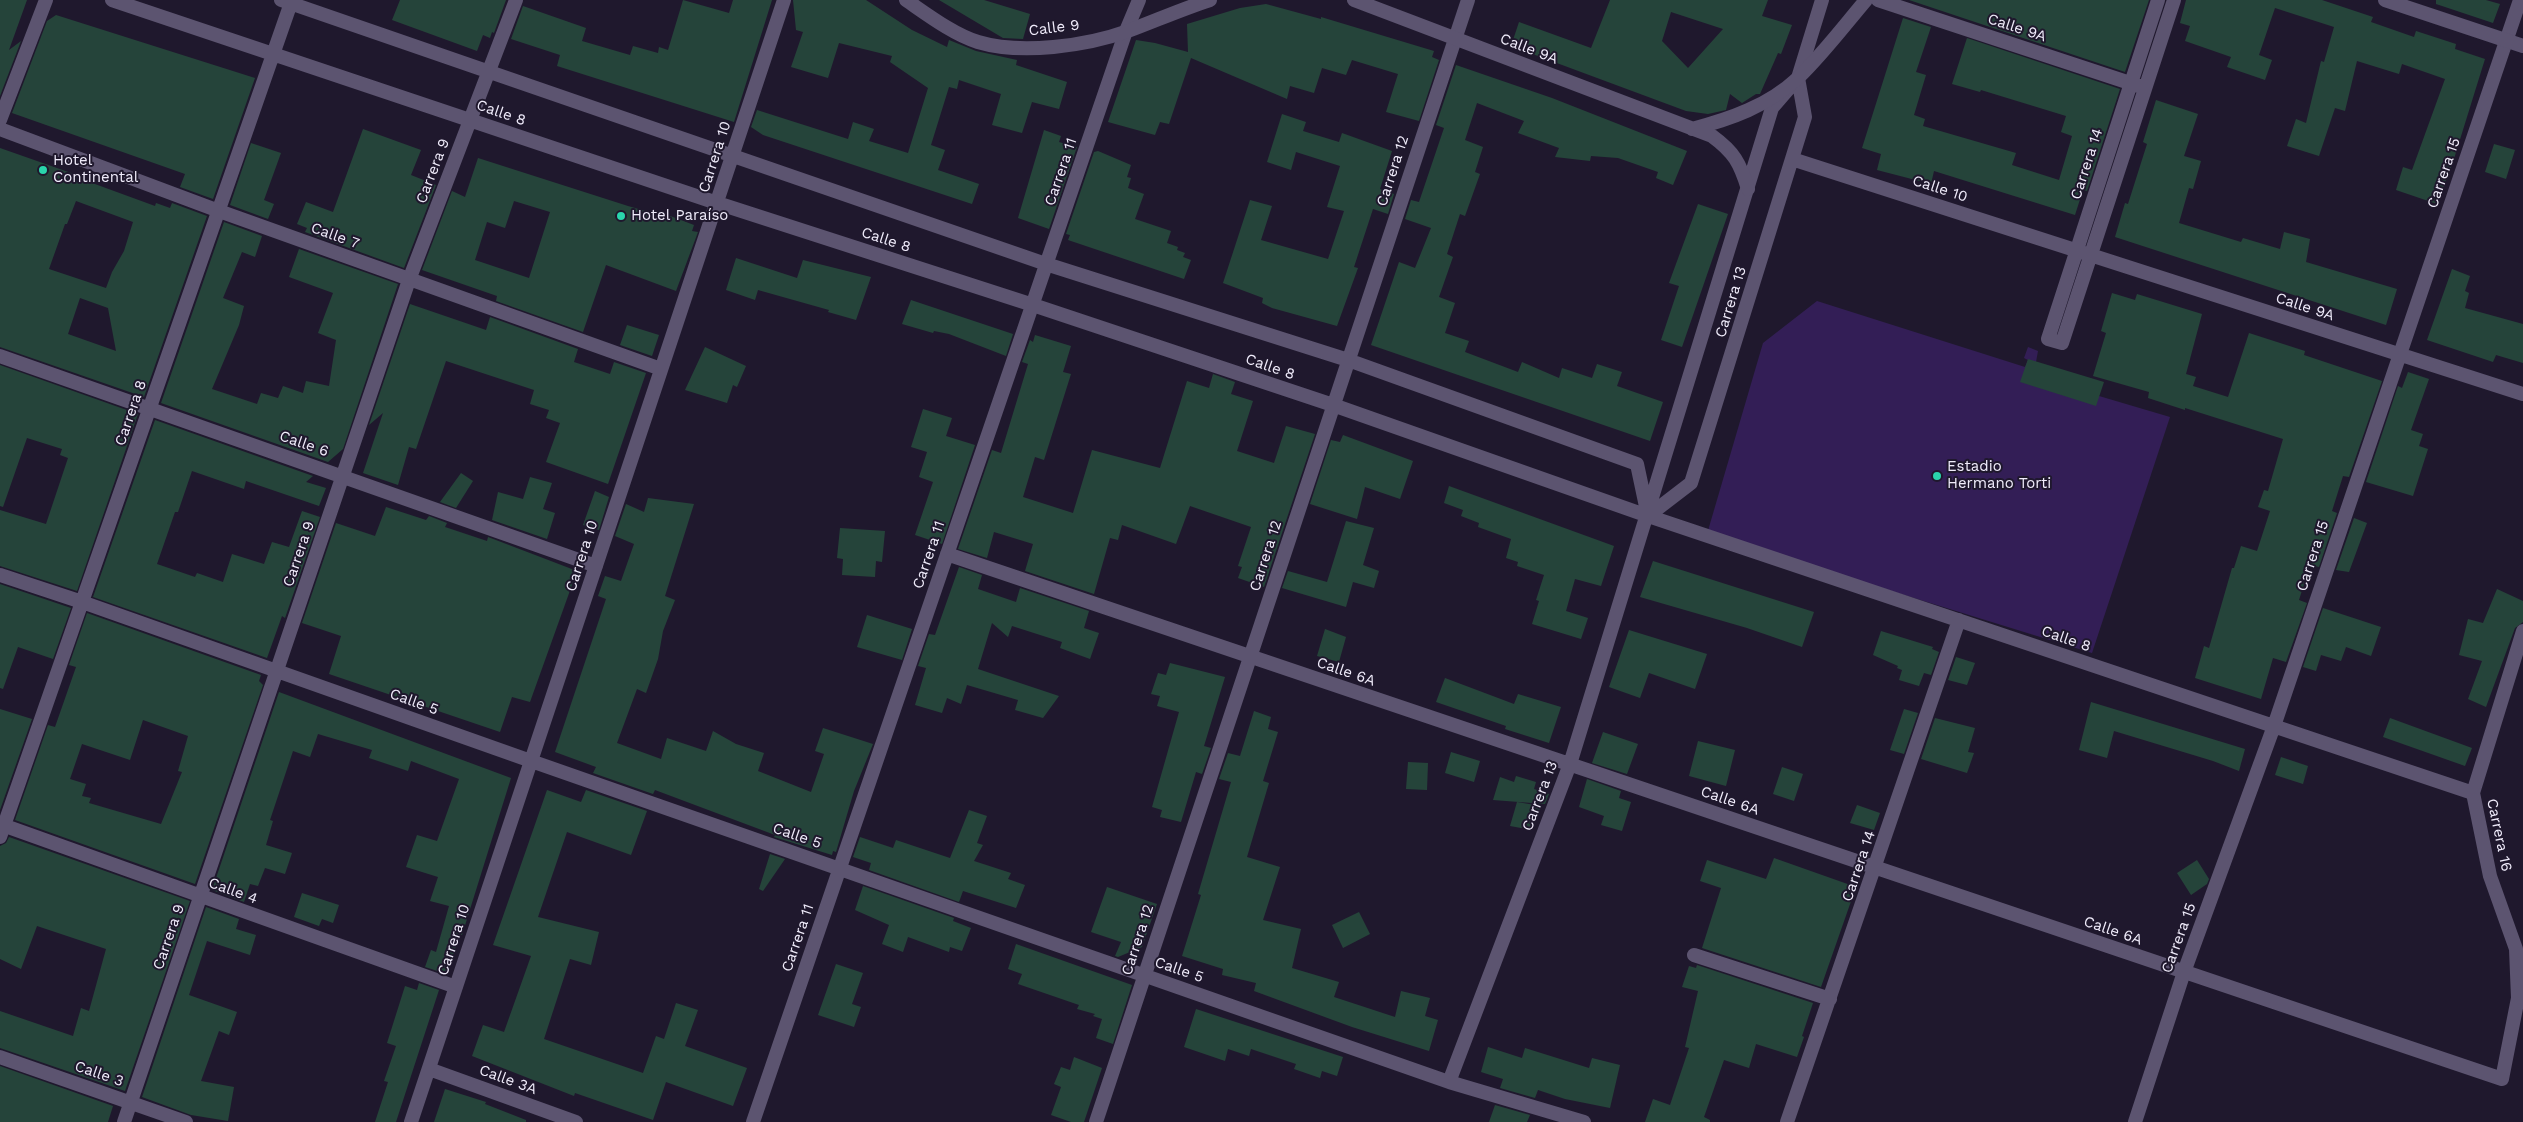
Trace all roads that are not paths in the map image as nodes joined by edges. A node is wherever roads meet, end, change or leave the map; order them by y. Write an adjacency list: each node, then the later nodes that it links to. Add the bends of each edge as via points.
1 (46, 0): 27 (street)
2 (112, 0): 22 (street, Calle 8)
3 (516, 0): 23 (street, Carrera 9)
4 (784, 0): 31 (street, Carrera 10)
5 (906, 0): 18 (street, Calle 9, via 940,23 978,42 1026,49 1082,42)
6 (1139, 0): 18 (street, Carrera 11)
7 (1210, 0): 18 (street, Calle 9)
8 (1354, 0): 19 (street, Calle 9A)
9 (1468, 0): 19 (street, Carrera 12)
10 (1822, 0): 24 (street, Carrera 13)
11 (1866, 0): 24 (street)
12 (1878, 0): 25 (street, Calle 9A)
13 (2158, 0): 25 (street, Carrera 14)
14 (2174, 0): 26 (street)
15 (2385, 0): 20 (street)
16 (2520, 0): 20 (street, Carrera 15)
17 (288, 1): 22 (street, Carrera 8); 23 (street, Calle 8)
18 (1126, 31): 37 (street, Carrera 11)
19 (1455, 38): 30 (street, Calle 9A); 43 (street, Carrera 12)
20 (2507, 41): 21 (street); 41 (street, Carrera 15)
21 (2523, 46)
22 (273, 54): 28 (street, Calle 8); 35 (street, Carrera 8)
23 (489, 72): 28 (street, Carrera 9); 31 (street, Calle 8)
24 (1798, 78): 30 (street, via 1748,111); 32 (street, Carrera 13, via 1805,117); 33 (street, Carrera 13, via 1772,108)
25 (2130, 83): 26 (street, Calle 9A); 36 (street, Carrera 14)
26 (2145, 88): 36 (street)
27 (0, 120)
28 (470, 120): 34 (street, Calle 8); 38 (street, Carrera 9)
29 (0, 129): 35 (street, Calle 7)
30 (1691, 129): 33 (street, Calle 9A, via 1712,136 1730,149 1742,167)
31 (732, 156): 34 (street, Carrera 10); 37 (street, Calle 8)
32 (1792, 159): 36 (street, Calle 10); 49 (street, Carrera 13, via 1691,483)
33 (1748, 189): 49 (street, Carrera 13)
34 (716, 203): 39 (street, Calle 8); 44 (street, Carrera 10)
35 (219, 211): 38 (street, Calle 7); 47 (street, Carrera 8)
36 (2084, 252): 40 (street, Carrera 14); 41 (street, Calle 9A)
37 (1046, 264): 39 (street, Carrera 11); 43 (street, Calle 8)
38 (409, 280): 44 (street, Calle 7); 48 (street, Carrera 9)
39 (1033, 304): 46 (street, Calle 8); 50 (street, Carrera 11)
40 (2048, 339)
41 (2398, 354): 45 (street, Calle 9A); 58 (street, Carrera 15)
42 (0, 356): 47 (street, Calle 6)
43 (1348, 360): 46 (street, Carrera 12); 49 (street, Calle 8, via 1637,464)
44 (661, 369): 51 (street, Carrera 10)
45 (2523, 394)
46 (1333, 405): 49 (street, Calle 8); 56 (street, Carrera 12)
47 (150, 408): 48 (street, Calle 6); 53 (street, Carrera 8)
48 (343, 475): 51 (street, Calle 6); 57 (street, Carrera 9)
49 (1648, 516): 54 (street, Calle 8); 60 (street, Carrera 13)
50 (947, 554): 56 (street, Calle 6A); 63 (street, Carrera 11)
51 (596, 566): 59 (street, Carrera 10)
52 (0, 575): 53 (street, Calle 5)
53 (82, 602): 57 (street, Calle 5); 62 (street, Carrera 8)
54 (1959, 620): 58 (street, Calle 8); 64 (street, Carrera 14)
55 (2521, 638): 61 (street, Carrera 16)
56 (1250, 656): 60 (street, Calle 6A); 68 (street, Carrera 12)
57 (277, 670): 59 (street, Calle 5); 65 (street, Carrera 9)
58 (2274, 726): 61 (street, Calle 8); 67 (street, Carrera 15)
59 (531, 761): 63 (street, Calle 5); 69 (street, Carrera 10)
60 (1570, 764): 64 (street, Calle 6A); 74 (street, Carrera 13)
61 (2473, 793): 73 (street, Carrera 16, via 2490,876 2516,949 2518,998)
62 (1, 829): 65 (street, Calle 4)
63 (839, 868): 68 (street, Calle 5); 80 (street, Carrera 11)
64 (1876, 868): 67 (street, Calle 6A); 70 (street, Carrera 14)
65 (200, 896): 69 (street, Calle 4); 75 (street, Carrera 9)
66 (1694, 955): 70 (street)
67 (2184, 972): 73 (street, Calle 6A); 84 (street, Carrera 15)
68 (1144, 975): 74 (street, Calle 5); 81 (street, Carrera 12)
69 (456, 987): 72 (street, Carrera 10)
70 (1830, 998): 83 (street, Carrera 14)
71 (0, 1057): 75 (street, Calle 3)
72 (429, 1069): 78 (street, Carrera 10); 79 (street, Calle 3A)
73 (2502, 1079)
74 (1449, 1082): 82 (street, Calle 5)
75 (130, 1102): 76 (street, Carrera 9); 77 (street, Calle 3)
76 (124, 1122)
77 (186, 1122)
78 (411, 1122)
79 (576, 1122)
80 (753, 1122)
81 (1096, 1122)
82 (1584, 1122)
83 (1787, 1122)
84 (2135, 1122)

